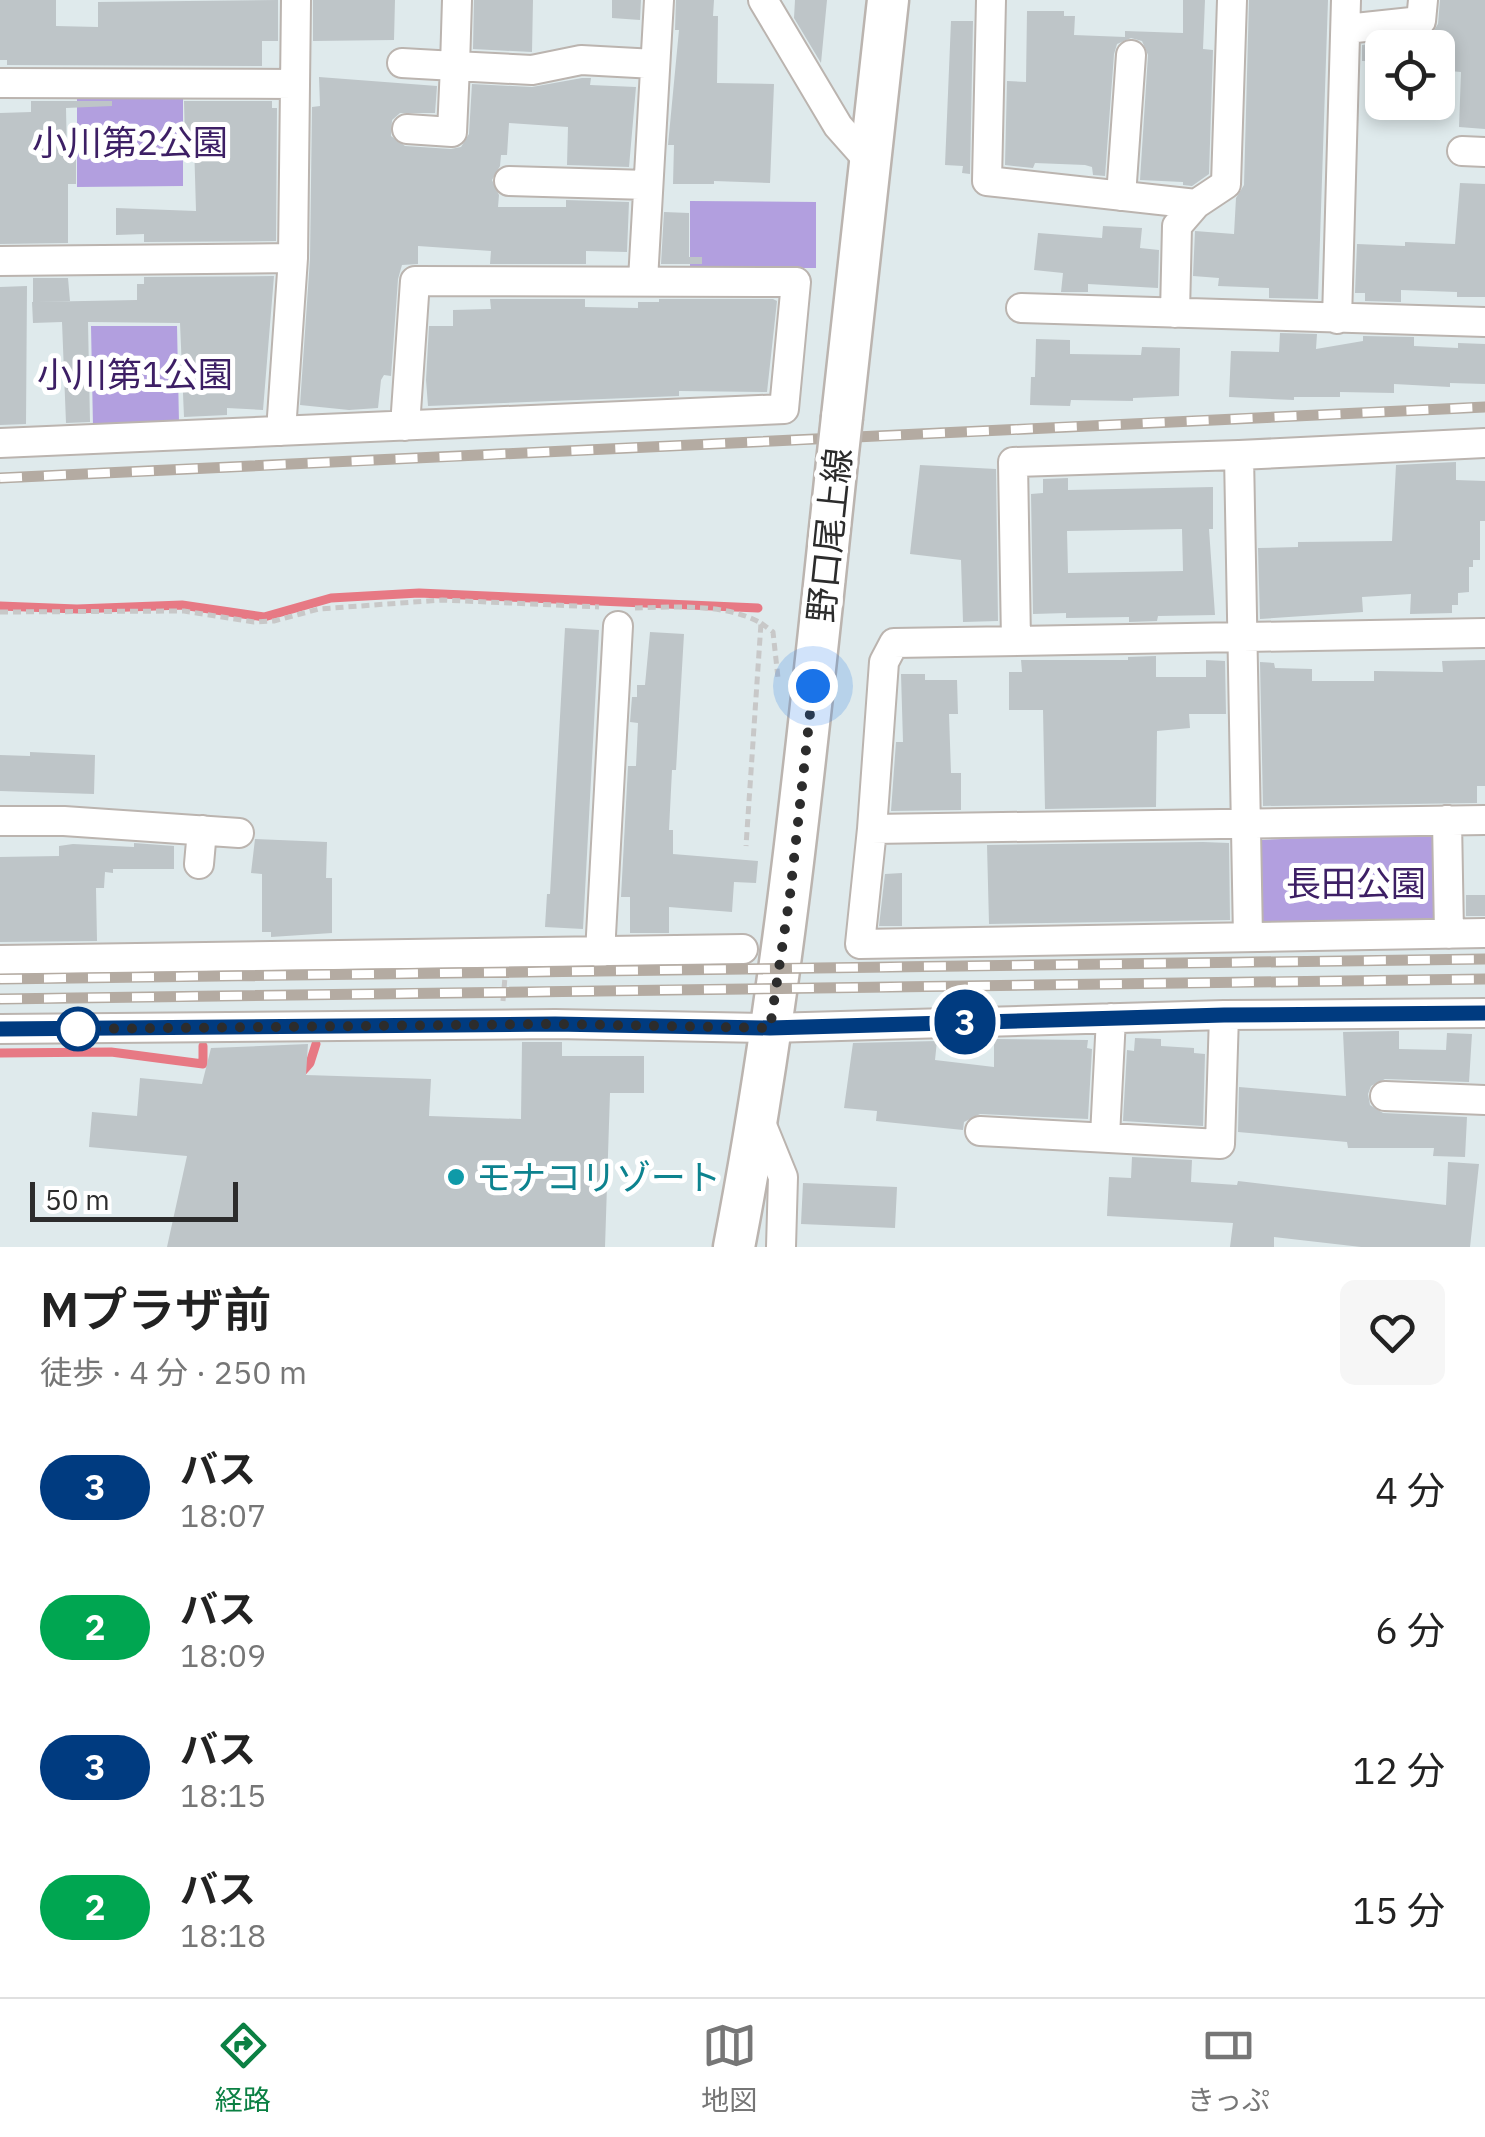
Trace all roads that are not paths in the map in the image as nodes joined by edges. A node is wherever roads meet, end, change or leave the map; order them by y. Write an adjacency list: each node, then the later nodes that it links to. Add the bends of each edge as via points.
1 (296, 0): 16 (street)
2 (457, 0): 14 (street)
3 (659, 0): 13 (street)
4 (763, 0): 18 (street, via 838,126)
5 (888, 0): 18 (main road, 野口尾上線)
6 (990, 0): 21 (street, via 1001,120 986,181)
7 (1346, 0): 10 (street)
8 (1423, 0): 10 (street, via 1421,22)
9 (1224, 15): 22 (street, via 1239,170)
10 (1346, 30): 28 (street, via 1325,173)
11 (1131, 54): 21 (street, via 1116,86)
12 (402, 63): 14 (street)
13 (654, 64): 14 (street); 20 (street)
14 (455, 66): 17 (street, via 452,132)
15 (0, 83): 16 (street)
16 (294, 84): 23 (street)
17 (407, 130)
18 (869, 162): 56 (main road, 野口尾上線, bridge)
19 (509, 182): 20 (street)
20 (648, 185): 25 (street)
21 (1121, 196): 22 (street)
22 (1196, 204): 27 (street, via 1176,226)
23 (292, 258): 24 (street); 31 (street)
24 (0, 261)
25 (643, 280): 30 (street, via 416,280); 30 (street, via 796,282 784,409)
26 (1021, 308): 27 (street)
27 (1175, 314): 28 (street)
28 (1337, 318): 29 (street)
29 (1485, 322)
30 (406, 426): 31 (street)
31 (280, 431): 32 (street)
32 (0, 443)
33 (1485, 443): 34 (street)
34 (1238, 456): 36 (street, via 1013,462); 38 (street)
35 (620, 614): 51 (street, via 631,670)
36 (1016, 629): 38 (street); 43 (street, via 894,643 884,662)
37 (1485, 634): 38 (street)
38 (1242, 638): 42 (street)
39 (1447, 820): 40 (street); 42 (street); 48 (street)
40 (1485, 820)
41 (0, 821): 44 (street)
42 (1246, 823): 43 (street); 49 (street)
43 (872, 829): 49 (street, via 860,944)
44 (202, 830): 45 (street); 46 (street)
45 (239, 833)
46 (200, 864)
47 (1485, 933): 48 (street)
48 (1448, 934): 49 (street)
49 (1248, 937)
50 (743, 949): 51 (street)
51 (600, 953): 52 (street)
52 (0, 960)
53 (1485, 1013): 54 (street)
54 (1224, 1015): 55 (street); 62 (street, via 1220,1144)
55 (1111, 1018): 56 (street); 62 (street)
56 (770, 1028): 57 (street); 60 (main road, 野口尾上線)
57 (0, 1029)
58 (1384, 1096): 59 (street)
59 (1485, 1100)
60 (759, 1118): 63 (main road, 野口尾上線); 64 (street, via 783,1177)
61 (980, 1131): 62 (street)
62 (1106, 1136)
63 (734, 1247)
64 (781, 1247)

